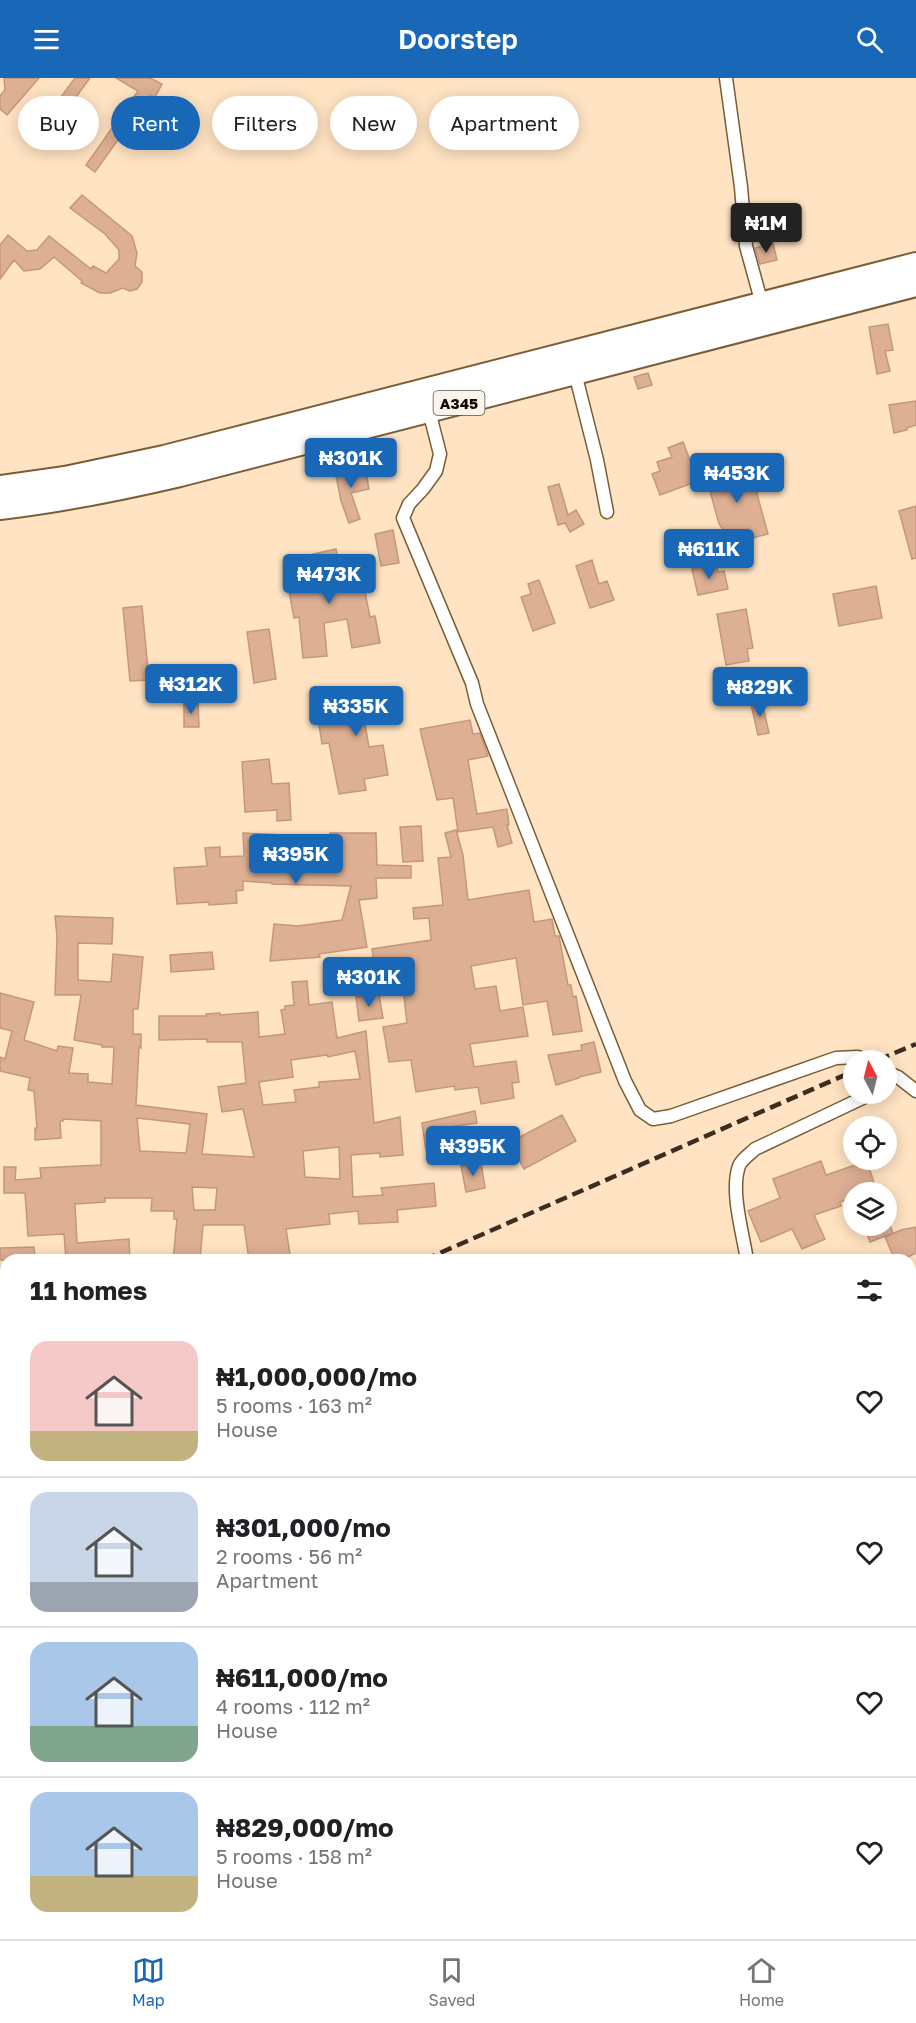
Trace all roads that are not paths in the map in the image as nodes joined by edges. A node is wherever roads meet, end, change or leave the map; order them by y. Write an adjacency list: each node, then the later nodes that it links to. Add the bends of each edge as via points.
1 (726, 78): 4 (street, via 746,246)
2 (916, 264): 4 (highway, A345)
3 (916, 285): 5 (highway, A345)
4 (762, 304): 5 (highway, A345)
5 (572, 363): 6 (highway, A345); 7 (highway, A345, via 165,457); 9 (street)
6 (429, 411): 8 (highway, A345, via 137,485); 10 (street, via 441,454 436,471 409,504 403,518 472,683 625,1081 640,1110 653,1119 671,1116)
7 (0, 487)
8 (0, 508)
9 (607, 512)
10 (843, 1058)
11 (897, 1077): 12 (street)
12 (916, 1091)
13 (850, 1104): 14 (street, via 755,1149 739,1164 738,1199)
14 (746, 1254)

